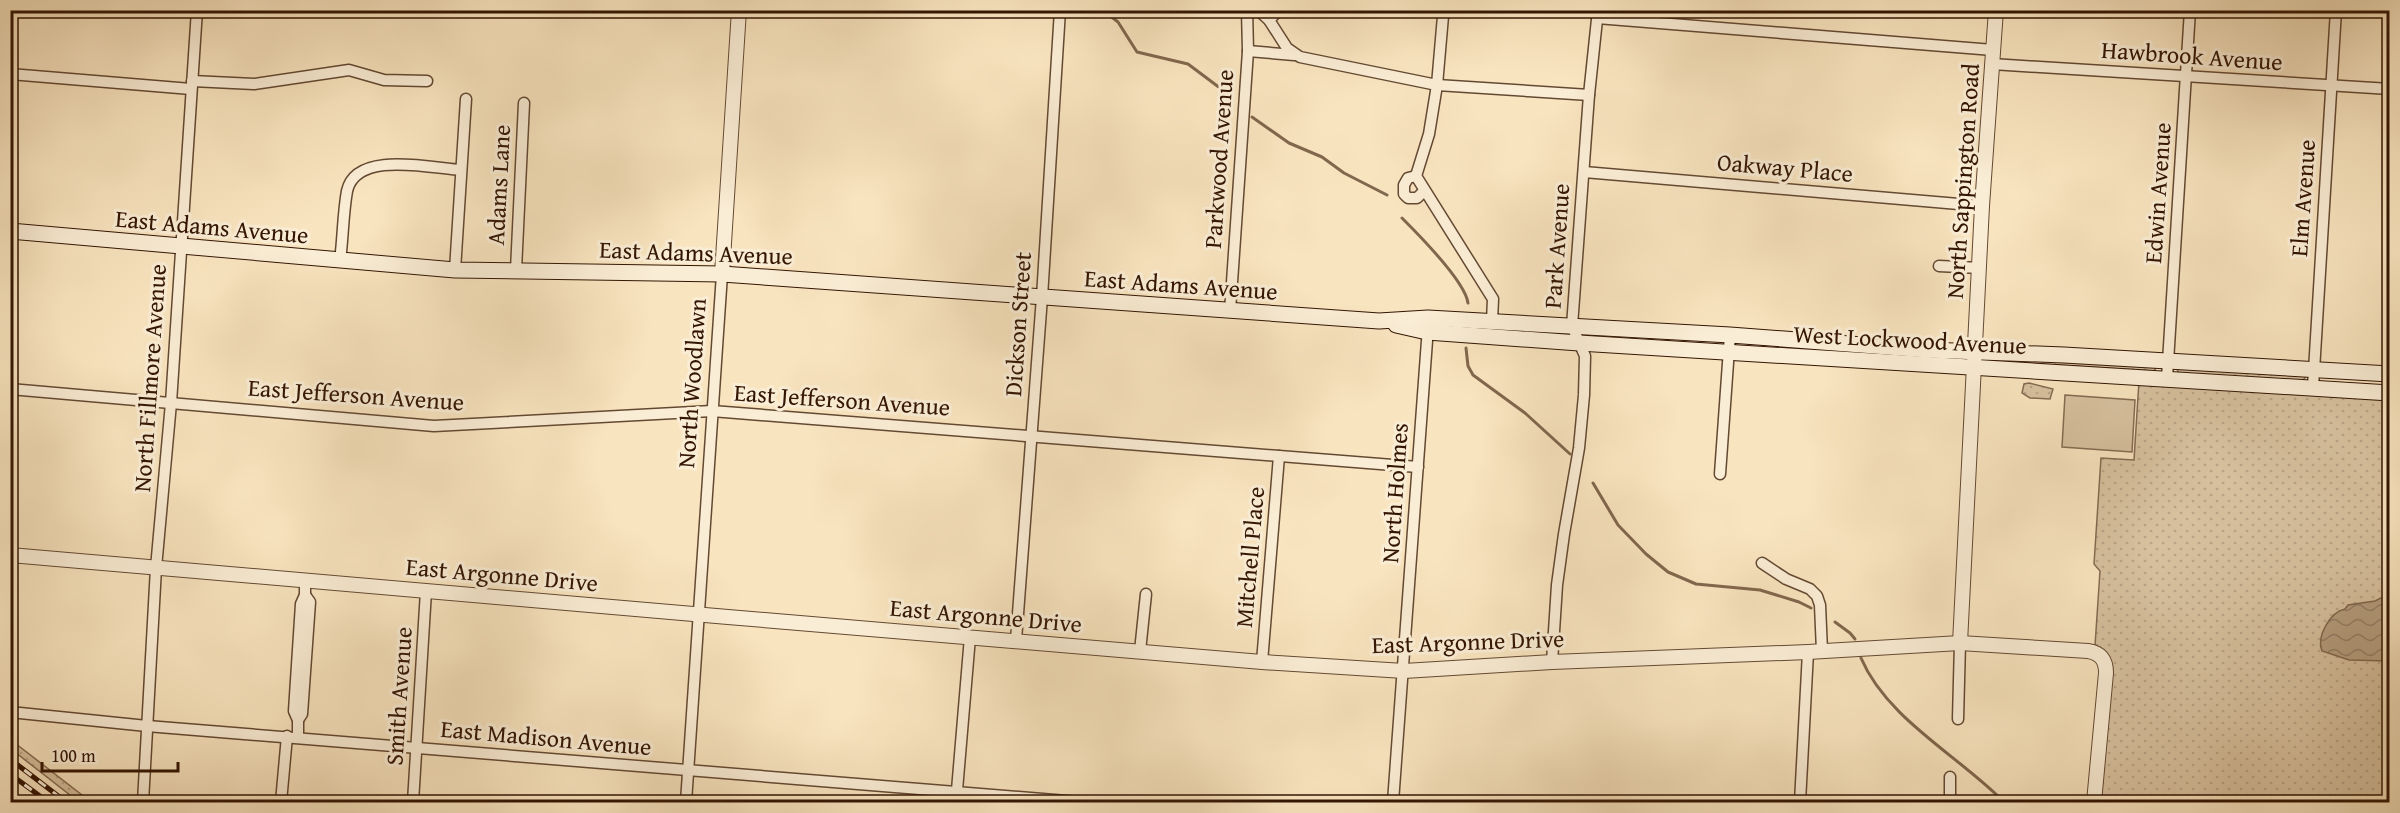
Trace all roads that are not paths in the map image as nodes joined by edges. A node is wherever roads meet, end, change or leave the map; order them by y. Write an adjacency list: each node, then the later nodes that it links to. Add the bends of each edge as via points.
1 (197, 10): 20 (street, North Fillmore Avenue)
2 (739, 10): 39 (street, North Woodlawn)
3 (1060, 10): 40 (street, Dickson Street)
4 (1247, 10): 14 (street, Parkwood Avenue)
5 (1258, 10): 12 (street)
6 (1280, 10): 12 (street)
7 (1996, 10): 13 (street, North Sappington Road)
8 (2190, 10): 18 (street, Edwin Avenue)
9 (2336, 10): 22 (street, Elm Avenue)
10 (1443, 12): 21 (street)
11 (1598, 14): 13 (street); 24 (street, Park Avenue)
12 (1269, 20): 15 (street)
13 (1994, 50): 16 (street, North Sappington Road)
14 (1248, 51): 15 (street); 41 (street, Parkwood Avenue)
15 (1294, 55): 21 (street)
16 (1992, 64): 18 (street, Hawbrook Avenue); 31 (street, North Sappington Road)
17 (10, 74): 20 (street)
18 (2186, 77): 22 (street, Hawbrook Avenue); 49 (street, Edwin Avenue)
19 (427, 81): 20 (street, via 384,80 349,70 254,84)
20 (191, 85): 33 (street, North Fillmore Avenue)
21 (1437, 85): 24 (street); 29 (street)
22 (2331, 85): 23 (street, Hawbrook Avenue); 50 (street, Elm Avenue)
23 (2390, 89)
24 (1589, 95): 28 (street, Park Avenue)
25 (466, 99): 27 (street)
26 (524, 103): 38 (street, Adams Lane)
27 (461, 170): 34 (street, via 386,164 365,167 354,176 348,189); 37 (street)
28 (1584, 172): 31 (street, Oakway Place); 44 (street, Park Avenue)
29 (1416, 176): 30 (street); 30 (street, via 1408,178 1404,194 1417,198)
30 (1424, 191): 42 (street, via 1493,299)
31 (1982, 206): 36 (street, North Sappington Road)
32 (10, 231): 33 (main road, East Adams Avenue)
33 (180, 247): 34 (main road, East Adams Avenue); 56 (street, North Fillmore Avenue)
34 (340, 261): 37 (main road, East Adams Avenue)
35 (1939, 266): 36 (street)
36 (1980, 268): 48 (street, North Sappington Road)
37 (455, 270): 38 (main road, East Adams Avenue)
38 (516, 270): 39 (main road, East Adams Avenue)
39 (722, 274): 40 (main road, East Adams Avenue); 57 (street, North Woodlawn)
40 (1042, 297): 41 (main road, East Adams Avenue); 58 (street, Dickson Street)
41 (1230, 311): 43 (main road, East Adams Avenue)
42 (1491, 321): 43 (main road, West Lockwood Avenue); 44 (main road, West Lockwood Avenue)
43 (1428, 325): 46 (main road, West Lockwood Avenue); 60 (street, North Holmes)
44 (1572, 326): 45 (main road, West Lockwood Avenue); 46 (street, Park Avenue)
45 (1730, 335): 47 (street); 48 (main road, West Lockwood Avenue, via 1928,350)
46 (1579, 343): 47 (main road, West Lockwood Avenue); 75 (street, Park Avenue, via 1585,356 1584,395 1559,574)
47 (1728, 353): 48 (main road, West Lockwood Avenue); 61 (street)
48 (1974, 358): 49 (main road, West Lockwood Avenue); 52 (main road, West Lockwood Avenue); 71 (street, North Sappington Road)
49 (2168, 361): 50 (main road, West Lockwood Avenue); 52 (street, Edwin Avenue)
50 (2313, 368): 51 (main road, West Lockwood Avenue); 53 (street, Elm Avenue)
51 (2390, 374)
52 (2167, 378): 53 (main road, West Lockwood Avenue)
53 (2313, 387): 55 (main road, West Lockwood Avenue)
54 (10, 389): 56 (street, East Jefferson Avenue)
55 (2390, 393)
56 (171, 403): 57 (street, East Jefferson Avenue, via 434,426); 64 (street, North Fillmore Avenue)
57 (712, 411): 58 (street, East Jefferson Avenue); 68 (street, North Woodlawn)
58 (1031, 436): 59 (street, East Jefferson Avenue); 70 (street, Dickson Street)
59 (1280, 456): 60 (street, East Jefferson Avenue); 74 (street, Mitchell Place)
60 (1418, 467): 76 (street, North Holmes)
61 (1720, 474)
62 (10, 555): 64 (street, East Argonne Drive)
63 (1762, 563): 73 (street, via 1817,596 1820,605)
64 (156, 568): 65 (street, East Argonne Drive); 79 (street, North Fillmore Avenue)
65 (305, 588): 66 (street, East Argonne Drive); 80 (street, via 294,711 298,720)
66 (426, 591): 68 (street, East Argonne Drive); 81 (street, Smith Avenue)
67 (1146, 594): 72 (street)
68 (698, 614): 69 (street, East Argonne Drive); 82 (street, North Woodlawn)
69 (970, 637): 70 (street, East Argonne Drive); 84 (street)
70 (1016, 640): 72 (street, East Argonne Drive)
71 (1959, 643): 73 (street, East Argonne Drive); 78 (street); 93 (street, East Argonne Drive, via 2088,651 2101,657 2106,673)
72 (1140, 651): 74 (street, East Argonne Drive)
73 (1815, 652): 75 (street, East Argonne Drive); 91 (street)
74 (1262, 662): 76 (street, East Argonne Drive)
75 (1552, 662): 76 (street, East Argonne Drive)
76 (1404, 671): 90 (street, North Holmes)
77 (10, 712): 79 (street, East Madison Avenue)
78 (1958, 719)
79 (147, 726): 80 (street, East Madison Avenue); 85 (street, North Fillmore Avenue)
80 (292, 736): 81 (street, East Madison Avenue); 86 (street)
81 (417, 748): 82 (street, East Madison Avenue); 87 (street, Smith Avenue)
82 (689, 771): 84 (street, East Madison Avenue); 88 (street, North Woodlawn)
83 (1950, 777): 92 (street)
84 (957, 797): 89 (street, East Madison Avenue)
85 (142, 802)
86 (281, 802)
87 (413, 802)
88 (686, 802)
89 (1079, 802)
90 (1393, 802)
91 (1800, 802)
92 (1950, 802)
93 (2094, 802)

